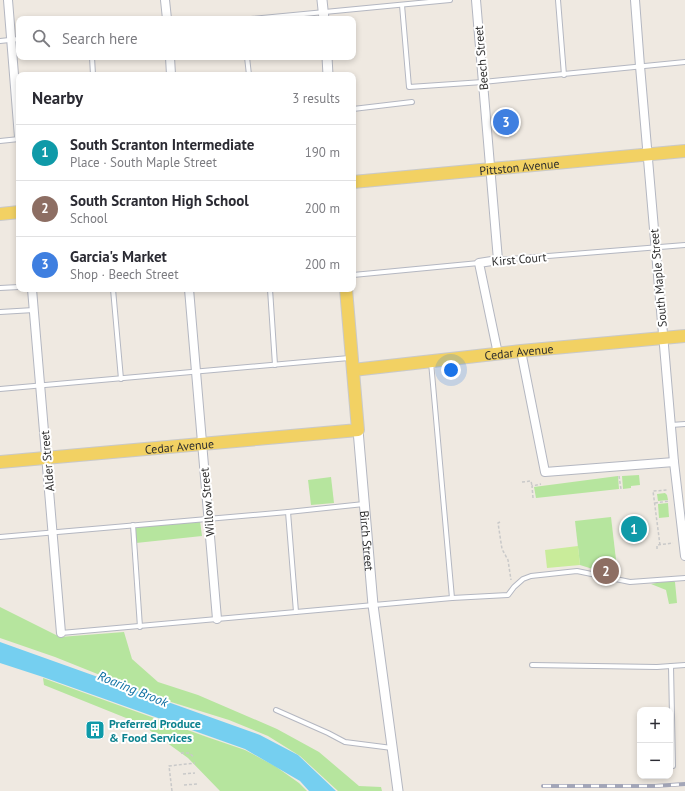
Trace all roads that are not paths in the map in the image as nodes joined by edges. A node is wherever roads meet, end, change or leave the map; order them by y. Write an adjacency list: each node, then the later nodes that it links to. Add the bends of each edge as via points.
1 (8, 0): 12 (street)
2 (165, 0): 10 (street)
3 (322, 0): 9 (street)
4 (450, 0): 8 (lane)
5 (476, 0): 26 (street, Beech Street)
6 (558, 0): 25 (lane)
7 (636, 0): 19 (street, South Maple Street)
8 (402, 5): 9 (lane); 26 (lane, via 409,87)
9 (324, 15): 11 (lane)
10 (167, 16)
11 (306, 16)
12 (15, 39): 13 (lane); 20 (street)
13 (0, 41)
14 (92, 60): 21 (lane)
15 (170, 60): 22 (street)
16 (247, 60): 23 (lane)
17 (326, 60): 24 (street)
18 (685, 62): 19 (lane)
19 (640, 66): 25 (lane); 32 (street, South Maple Street)
20 (16, 72)
21 (93, 72)
22 (171, 72)
23 (249, 72)
24 (328, 72)
25 (564, 75): 26 (lane)
26 (484, 82): 33 (street, Beech Street)
27 (412, 102): 28 (lane)
28 (356, 109)
29 (16, 138): 30 (lane)
30 (0, 141)
31 (685, 151): 32 (main road, Pittston Avenue)
32 (648, 154): 33 (main road, Pittston Avenue); 38 (street, South Maple Street)
33 (491, 169): 34 (main road, Pittston Avenue); 39 (street, Beech Street)
34 (356, 182)
35 (16, 212): 36 (main road)
36 (0, 214)
37 (685, 245): 38 (lane, Kirst Court)
38 (656, 248): 39 (lane, Kirst Court); 52 (street, South Maple Street)
39 (498, 260): 40 (street, Kirst Court)
40 (479, 263): 41 (lane, Kirst Court); 54 (street)
41 (356, 276)
42 (16, 287): 43 (lane)
43 (0, 288)
44 (32, 292): 49 (street, Alder Street)
45 (113, 292): 59 (lane)
46 (189, 292): 58 (street, Willow Street)
47 (270, 292): 57 (lane)
48 (346, 292): 56 (main road, Birch Street)
49 (34, 310): 50 (lane); 60 (street, Alder Street)
50 (0, 312)
51 (685, 336): 52 (main road, Cedar Avenue)
52 (663, 338): 53 (main road, Cedar Avenue); 63 (street, South Maple Street)
53 (521, 351): 54 (main road, Cedar Avenue); 68 (street, via 545,472)
54 (498, 354): 55 (main road, Cedar Avenue)
55 (431, 362): 56 (main road, Cedar Avenue); 77 (lane)
56 (352, 364): 57 (lane); 64 (main road, Birch Street)
57 (275, 365): 58 (lane)
58 (196, 372): 59 (lane); 65 (street, Willow Street)
59 (121, 379): 60 (lane)
60 (40, 386): 61 (lane); 66 (street, Alder Street)
61 (0, 389)
62 (685, 424): 63 (lane)
63 (671, 425): 68 (street, South Maple Street)
64 (358, 430): 65 (main road, Cedar Avenue); 69 (street, Birch Street)
65 (202, 444): 66 (main road, Cedar Avenue); 71 (street, Willow Street)
66 (46, 458): 67 (main road, Cedar Avenue); 73 (street, Alder Street)
67 (0, 462)
68 (674, 462): 75 (street, South Maple Street)
69 (365, 504): 70 (lane); 78 (street, Birch Street)
70 (288, 512): 71 (lane); 79 (lane)
71 (209, 519): 72 (lane); 80 (street, Willow Street)
72 (133, 526): 73 (lane); 81 (lane)
73 (53, 532): 74 (lane); 82 (street, Alder Street)
74 (0, 538)
75 (685, 556)
76 (685, 578): 77 (lane, via 630,582 577,571 523,579 508,595)
77 (452, 598): 78 (lane)
78 (373, 605): 79 (lane); 88 (street, Birch Street)
79 (296, 612): 80 (lane)
80 (217, 619): 81 (lane)
81 (140, 627): 82 (lane)
82 (61, 633)
83 (532, 665): 85 (lane)
84 (685, 665): 85 (lane)
85 (671, 666): 87 (lane)
86 (276, 710): 88 (lane, via 345,742)
87 (673, 743)
88 (392, 748): 89 (street, Birch Street)
89 (398, 791)

